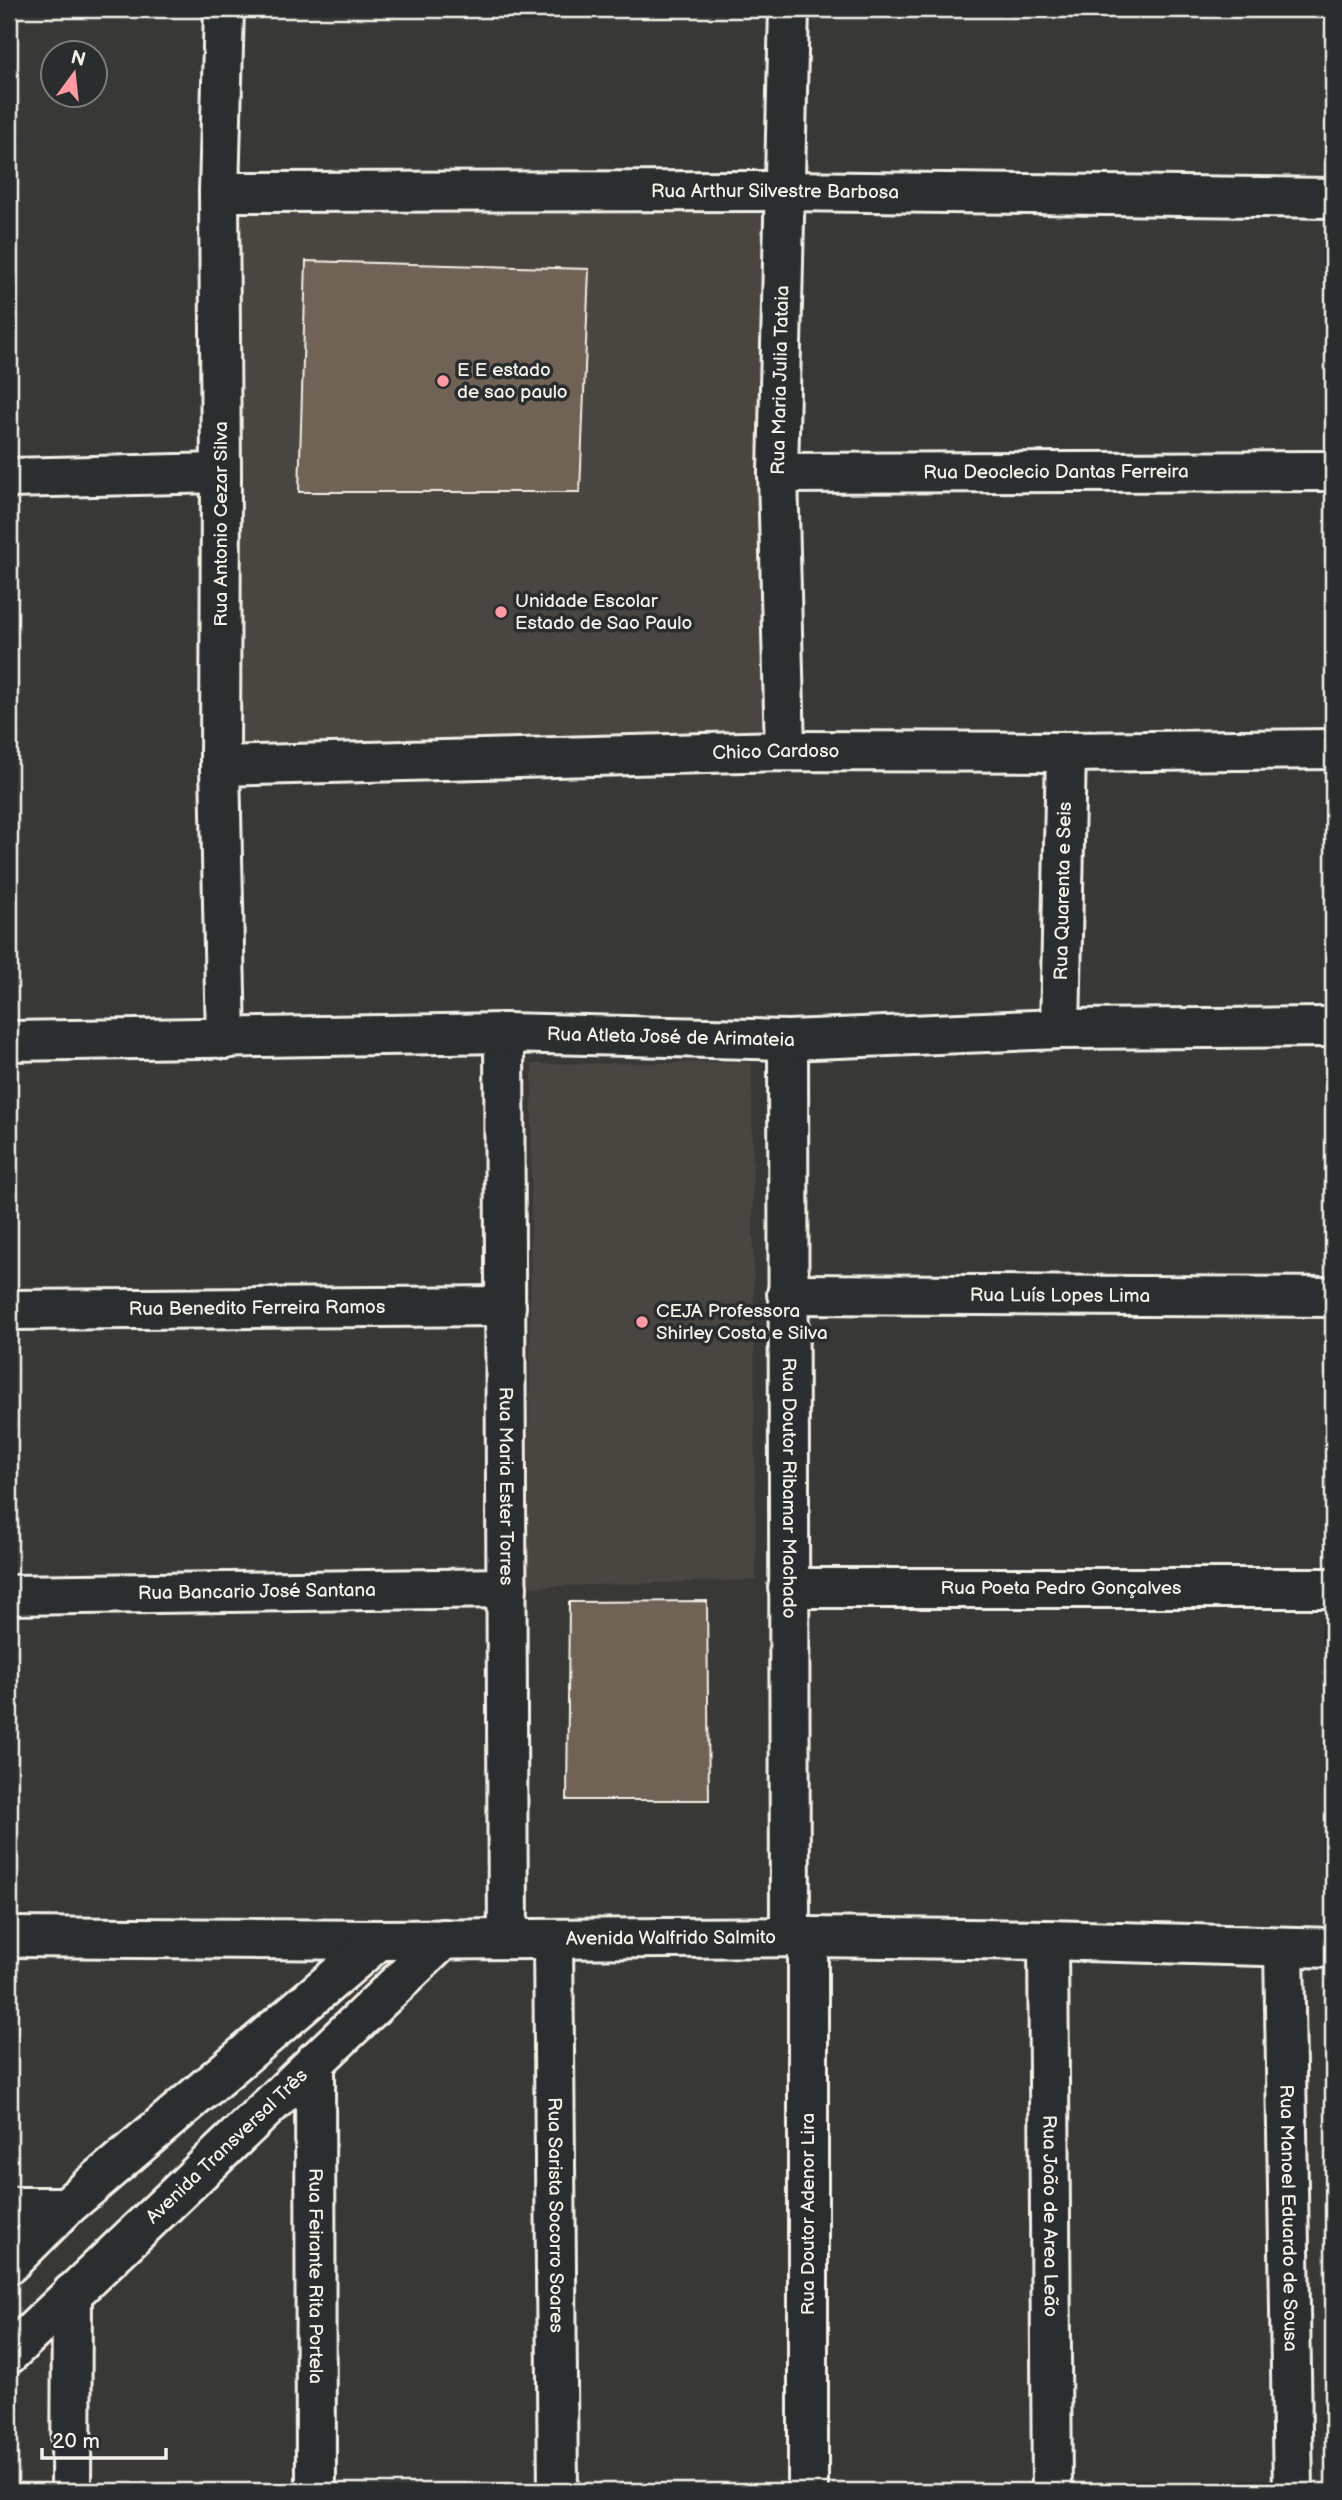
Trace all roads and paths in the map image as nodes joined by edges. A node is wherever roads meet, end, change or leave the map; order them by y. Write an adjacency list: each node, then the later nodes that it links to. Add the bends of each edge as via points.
1 (224, 9): 4 (street, Rua Antonio Cezar Silva)
2 (789, 9): 3 (street, Rua Maria Julia Tataia)
3 (786, 191): 4 (street, Rua Arthur Silvestre Barbosa); 5 (street, Rua Arthur Silvestre Barbosa); 8 (street, Rua Maria Julia Tataia)
4 (219, 192): 7 (street, Rua Antonio Cezar Silva)
5 (1333, 198)
6 (1333, 471): 8 (street, Rua Deoclecio Dantas Ferreira)
7 (221, 473): 9 (street); 13 (street, Rua Antonio Cezar Silva)
8 (778, 473): 11 (street, Rua Maria Julia Tataia)
9 (9, 478)
10 (1333, 749): 12 (street, Chico Cardoso)
11 (785, 751): 12 (street, Chico Cardoso); 13 (street, Chico Cardoso)
12 (1066, 752): 15 (street, Rua Quarenta e Seis)
13 (220, 766): 17 (street, Rua Antonio Cezar Silva)
14 (1333, 1027): 15 (street, Rua Atleta José de Arimateia)
15 (1060, 1029): 18 (street, Rua Atleta José de Arimateia)
16 (504, 1033): 17 (street, Rua Atleta José de Arimateia); 18 (street, Rua Atleta José de Arimateia); 22 (street, Rua Maria Ester Torres)
17 (226, 1038): 19 (street, Rua Atleta José de Arimateia)
18 (789, 1040): 20 (street, Rua Doutor Ribamar Machado)
19 (9, 1041)
20 (787, 1294): 21 (street, Rua Luís Lopes Lima); 25 (street, Rua Doutor Ribamar Machado)
21 (1333, 1297)
22 (506, 1306): 23 (street, Rua Benedito Ferreira Ramos); 24 (street, Rua Maria Ester Torres)
23 (9, 1310)
24 (507, 1588): 27 (street, Rua Bancario José Santana); 31 (street, Rua Maria Ester Torres)
25 (788, 1588): 26 (street, Rua Poeta Pedro Gonçalves); 29 (street, Rua Doutor Ribamar Machado)
26 (1333, 1588)
27 (9, 1595)
28 (9, 1937): 33 (street, Avenida Walfrido Salmito)
29 (799, 1937): 32 (street, Avenida Walfrido Salmito); 34 (street, Avenida Walfrido Salmito); 46 (street, Rua Doutor Adenor Lira)
30 (444, 1938): 31 (street, Avenida Walfrido Salmito); 33 (street, Avenida Walfrido Salmito); 37 (street, Avenida Transversal Três)
31 (508, 1938): 32 (street, Avenida Walfrido Salmito)
32 (552, 1939): 45 (street, Rua Sarista Socorro Soares)
33 (379, 1940): 39 (street)
34 (1048, 1940): 35 (street, Avenida Walfrido Salmito); 47 (street, Rua João de Area Leão)
35 (1284, 1947): 36 (street, Avenida Walfrido Salmito); 48 (street, Rua Manoel Eduardo de Sousa)
36 (1333, 1948)
37 (315, 2061): 41 (street, Avenida Transversal Três); 44 (street, Rua Feirante Rita Portela)
38 (9, 2207): 39 (street)
39 (66, 2207): 40 (street)
40 (9, 2264)
41 (72, 2293): 42 (street, Avenida Transversal Três); 43 (street)
42 (9, 2354)
43 (71, 2491)
44 (316, 2491)
45 (558, 2491)
46 (808, 2491)
47 (1052, 2491)
48 (1293, 2491)

